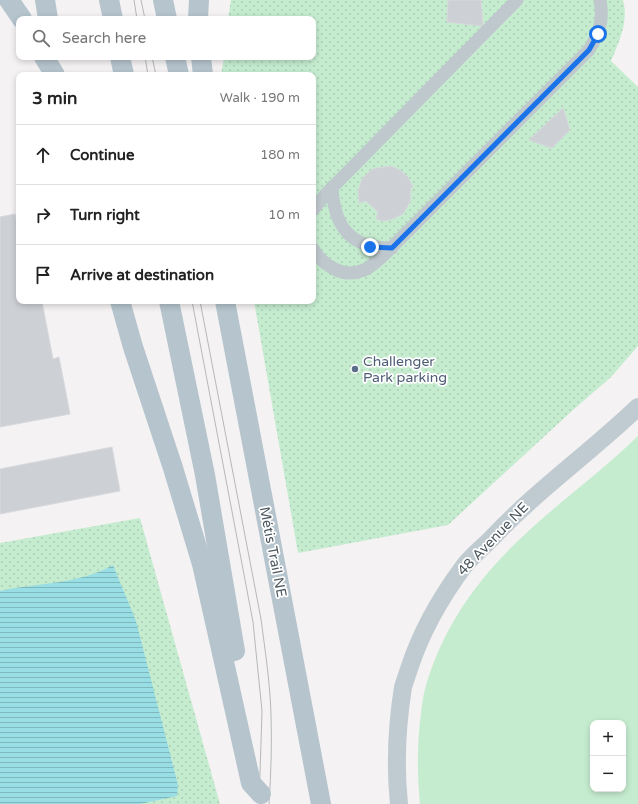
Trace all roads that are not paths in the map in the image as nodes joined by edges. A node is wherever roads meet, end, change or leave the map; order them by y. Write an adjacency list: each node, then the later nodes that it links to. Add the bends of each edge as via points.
1 (9, 0): 8 (main road)
2 (45, 0): 9 (main road)
3 (109, 0): 10 (main road)
4 (163, 0): 11 (main road)
5 (199, 0): 12 (main road)
6 (517, 0): 23 (street)
7 (600, 0): 25 (street, via 602,20 589,50)
8 (20, 16)
9 (48, 16)
10 (112, 16)
11 (166, 16)
12 (198, 16)
13 (46, 60): 18 (main road)
14 (53, 60): 19 (main road)
15 (121, 60): 20 (main road)
16 (176, 60): 21 (main road)
17 (201, 60): 22 (main road)
18 (53, 72)
19 (55, 72)
20 (123, 72)
21 (178, 72)
22 (203, 72)
23 (332, 188): 24 (street); 25 (street, via 338,220 345,229 362,244)
24 (316, 207)
25 (392, 248): 26 (street, via 363,271 348,273 333,269)
26 (316, 255)
27 (121, 304): 31 (main road)
28 (170, 304): 31 (main road, via 205,475)
29 (227, 304): 33 (main road, Métis Trail NE)
30 (638, 407): 34 (street, 48 Avenue NE, via 508,521 465,565 437,606 414,652 404,686 399,727)
31 (229, 652): 32 (main road)
32 (262, 799)
33 (321, 804)
34 (399, 804)

